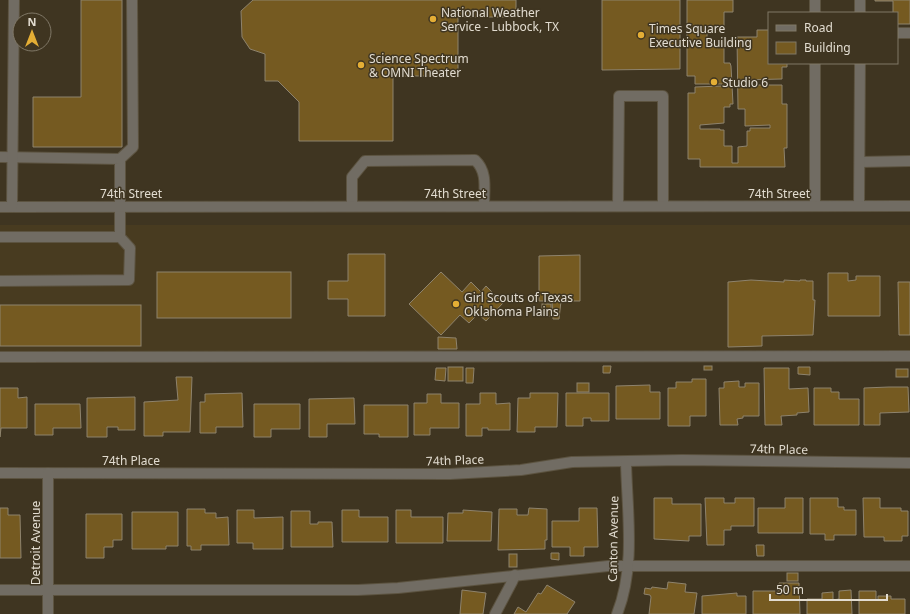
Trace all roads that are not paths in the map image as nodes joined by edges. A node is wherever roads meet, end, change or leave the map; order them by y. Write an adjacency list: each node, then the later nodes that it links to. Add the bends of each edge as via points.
1 (14, 0): 12 (street)
2 (132, 0): 13 (street, via 133,147)
3 (815, 0): 5 (street)
4 (860, 0): 6 (street)
5 (815, 12)
6 (860, 12)
7 (898, 33): 8 (street)
8 (910, 33)
9 (815, 64): 21 (street)
10 (860, 64): 15 (street)
11 (0, 157): 12 (street)
12 (12, 157): 13 (street); 25 (street)
13 (120, 158): 16 (street)
14 (910, 161): 15 (street)
15 (860, 162): 22 (street)
16 (120, 206): 17 (street, 74th Street); 25 (street, 74th Street); 27 (street)
17 (352, 206): 18 (street, 74th Street); 18 (street, via 352,177 365,161 467,160 475,160 482,166)
18 (484, 206): 19 (street, 74th Street)
19 (618, 206): 20 (street, 74th Street); 20 (street, via 619,96 663,96)
20 (663, 206): 21 (street, 74th Street)
21 (815, 206): 22 (street, 74th Street)
22 (859, 206): 23 (street, 74th Street)
23 (910, 206)
24 (0, 207): 25 (street, 74th Street)
25 (12, 207)
26 (0, 237): 27 (street)
27 (120, 237): 28 (street, via 130,248 129,280)
28 (0, 281)
29 (910, 356): 30 (street)
30 (0, 357)
31 (626, 462): 32 (street, 74th Place, via 682,460); 34 (street, 74th Place, via 572,462 521,470 450,474); 36 (street, Canton Avenue)
32 (910, 463)
33 (0, 473): 34 (street, 74th Place)
34 (48, 473): 39 (street, Detroit Avenue)
35 (910, 566): 36 (street)
36 (628, 567): 37 (street, via 608,566); 42 (street, Canton Avenue, via 624,595)
37 (515, 575): 39 (street, via 358,590); 41 (street)
38 (0, 590): 39 (street)
39 (48, 590): 40 (street, Detroit Avenue)
40 (48, 614)
41 (495, 614)
42 (617, 614)

